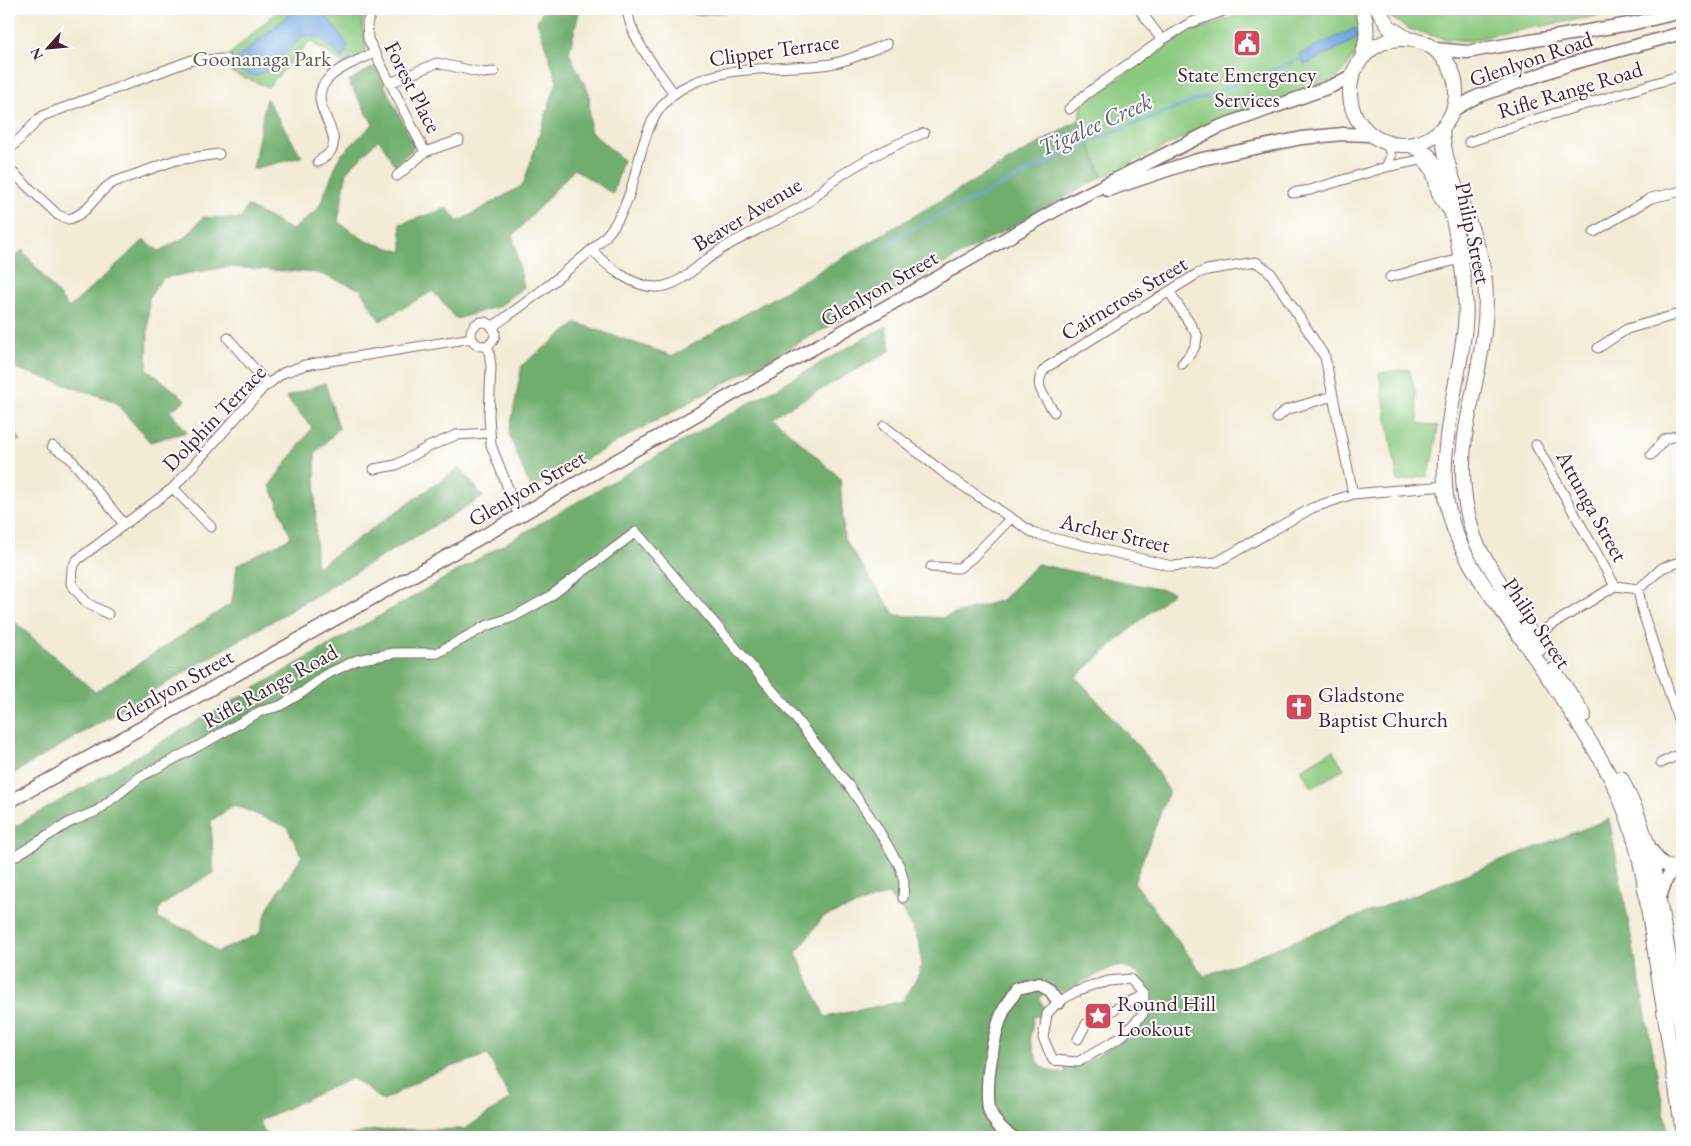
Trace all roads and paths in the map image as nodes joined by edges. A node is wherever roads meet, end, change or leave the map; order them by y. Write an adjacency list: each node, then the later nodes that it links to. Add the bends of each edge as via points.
1 (373, 9): 13 (street, Forest Place, via 366,31)
2 (627, 9): 20 (street, via 636,37)
3 (1139, 9): 10 (street)
4 (1229, 9): 10 (street, via 1190,23)
5 (1362, 9): 15 (main road, via 1368,31)
6 (1378, 9): 9 (main road, via 1389,27)
7 (1682, 12): 12 (main road, Glenlyon Road, via 1467,52)
8 (1682, 33): 22 (main road, Glenlyon Road, via 1570,64 1476,97)
9 (1408, 39): 12 (main road); 15 (main road, via 1382,43)
10 (1162, 40): 21 (street)
11 (887, 44): 20 (street, Clipper Terrace, via 833,64 721,73 698,80)
12 (1434, 49): 22 (main road, via 1454,76 1456,94)
13 (374, 53): 19 (street, Forest Place); 33 (street, via 335,73 325,82 320,93 320,105 333,146)
14 (226, 59): 30 (street, via 192,60 42,116)
15 (1362, 59): 17 (main road)
16 (494, 72): 19 (street, via 483,73 437,62)
17 (1353, 75): 25 (main road, via 1350,91 1352,108 1359,122); 39 (main road, Glenlyon Street, via 1332,86 1219,127)
18 (1682, 75): 27 (street, Rifle Range Road)
19 (390, 83): 31 (street, Forest Place)
20 (674, 94): 42 (street, Clipper Terrace, via 658,111 647,133 634,184 618,219)
21 (1069, 110)
22 (1453, 110): 23 (main road)
23 (1442, 129): 29 (main road); 43 (main road, Philip Street, via 1446,160)
24 (924, 133): 42 (street, Beaver Avenue, via 860,162 803,206 721,249 670,284 656,288 639,285 604,264)
25 (1371, 134): 28 (main road); 39 (main road, Glenlyon Street, via 1302,138 1197,160)
26 (459, 140): 31 (street, Forest Place)
27 (1468, 142)
28 (1387, 143): 29 (main road); 34 (street, via 1391,156)
29 (1411, 145): 40 (main road, Philip Street, via 1431,158 1438,170)
30 (9, 150)
31 (425, 152): 36 (street, Forest Place)
32 (219, 154): 35 (street, via 176,160 114,182 106,186 81,214 68,219 58,215)
33 (318, 162)
34 (1386, 167): 38 (street); 40 (street, via 1416,160 1426,164 1438,198)
35 (9, 169)
36 (397, 176)
37 (1682, 191): 41 (street, via 1651,198)
38 (1293, 193)
39 (1063, 206): 69 (main road, Glenlyon Street)
40 (1451, 215): 44 (main road, Philip Street)
41 (1594, 232)
42 (592, 250): 48 (street, Clipper Terrace, via 530,302)
43 (1480, 254): 44 (street); 65 (main road, Philip Street, via 1486,293 1485,320 1478,376 1465,437)
44 (1460, 260): 45 (street); 66 (main road, Philip Street, via 1466,295 1465,325 1446,435)
45 (1390, 277)
46 (1169, 290): 53 (street, via 1198,341); 55 (street, Cairncross Street, via 1207,270 1256,262 1263,265 1325,357); 56 (street, Cairncross Street, via 1042,372 1038,385)
47 (1682, 313): 52 (street, via 1627,329)
48 (492, 327): 50 (street, via 485,323 477,324 472,330); 51 (street, via 494,339)
49 (228, 338): 54 (street)
50 (472, 338): 51 (street, via 476,344); 54 (street, Dolphin Terrace, via 304,364 283,373)
51 (488, 345): 59 (street, via 491,366)
52 (1598, 348)
53 (1182, 364)
54 (268, 385): 67 (street, Dolphin Terrace)
55 (1333, 396): 57 (street, via 1286,410); 68 (street, Cairncross Street)
56 (1054, 412)
57 (1277, 418)
58 (884, 426): 70 (street, Archer Street, via 948,476)
59 (489, 433): 64 (street, via 456,435 396,465); 69 (street)
60 (1682, 434): 63 (street, via 1665,439)
61 (52, 446): 71 (street, via 70,458)
62 (1536, 446): 75 (street, Attunga Street)
63 (1651, 455)
64 (374, 469)
65 (1464, 475): 66 (main road); 78 (main road, Philip Street, via 1472,531 1484,558)
66 (1445, 486): 68 (street, Archer Street); 92 (main road, Philip Street, via 1451,519 1467,559 1596,752 1631,824 1643,875)
67 (173, 488): 71 (street, Dolphin Terrace); 72 (street)
68 (1353, 494): 70 (street, Archer Street, via 1312,508 1217,562 1172,566 1035,534)
69 (519, 516): 82 (main road, Glenlyon Street)
70 (1011, 518): 74 (street, via 959,568)
71 (124, 524): 77 (street, Dolphin Terrace, via 77,560 72,568 71,584 87,603)
72 (211, 528)
73 (1682, 561): 76 (street, via 1662,568)
74 (931, 567)
75 (1615, 586): 76 (street); 78 (street)
76 (1638, 589): 79 (street, Attunga Street)
77 (108, 614)
78 (1532, 637): 83 (main road, Philip Street, via 1617,769 1638,814)
79 (1682, 731)
80 (1682, 753): 81 (street)
81 (1661, 763)
82 (9, 802)
83 (1647, 843): 85 (main road, via 1660,861); 87 (main road, Philip Street)
84 (9, 860): 86 (street, Rifle Range Road, via 70,822 97,811 140,777 261,711 280,706 325,675 357,660 394,653 437,652 486,626 519,614 549,597 636,532 785,705 849,786 900,867 904,882)
85 (1678, 867): 87 (main road, via 1666,880)
86 (903, 898)
87 (1659, 900): 90 (main road, Philip Street)
88 (1144, 994): 89 (street, via 1130,979 1108,981 1073,993); 89 (street, via 1143,1014 1127,1032 1078,1062 1053,1060 1043,1038 1048,1014); 91 (street, via 1086,1024)
89 (1059, 1002): 93 (main road, via 1050,990 1039,984 1017,989 1003,1012 988,1081 989,1109 1001,1130)
90 (1682, 1032)
91 (1078, 1039)
92 (1682, 1126)
93 (1012, 1137)

